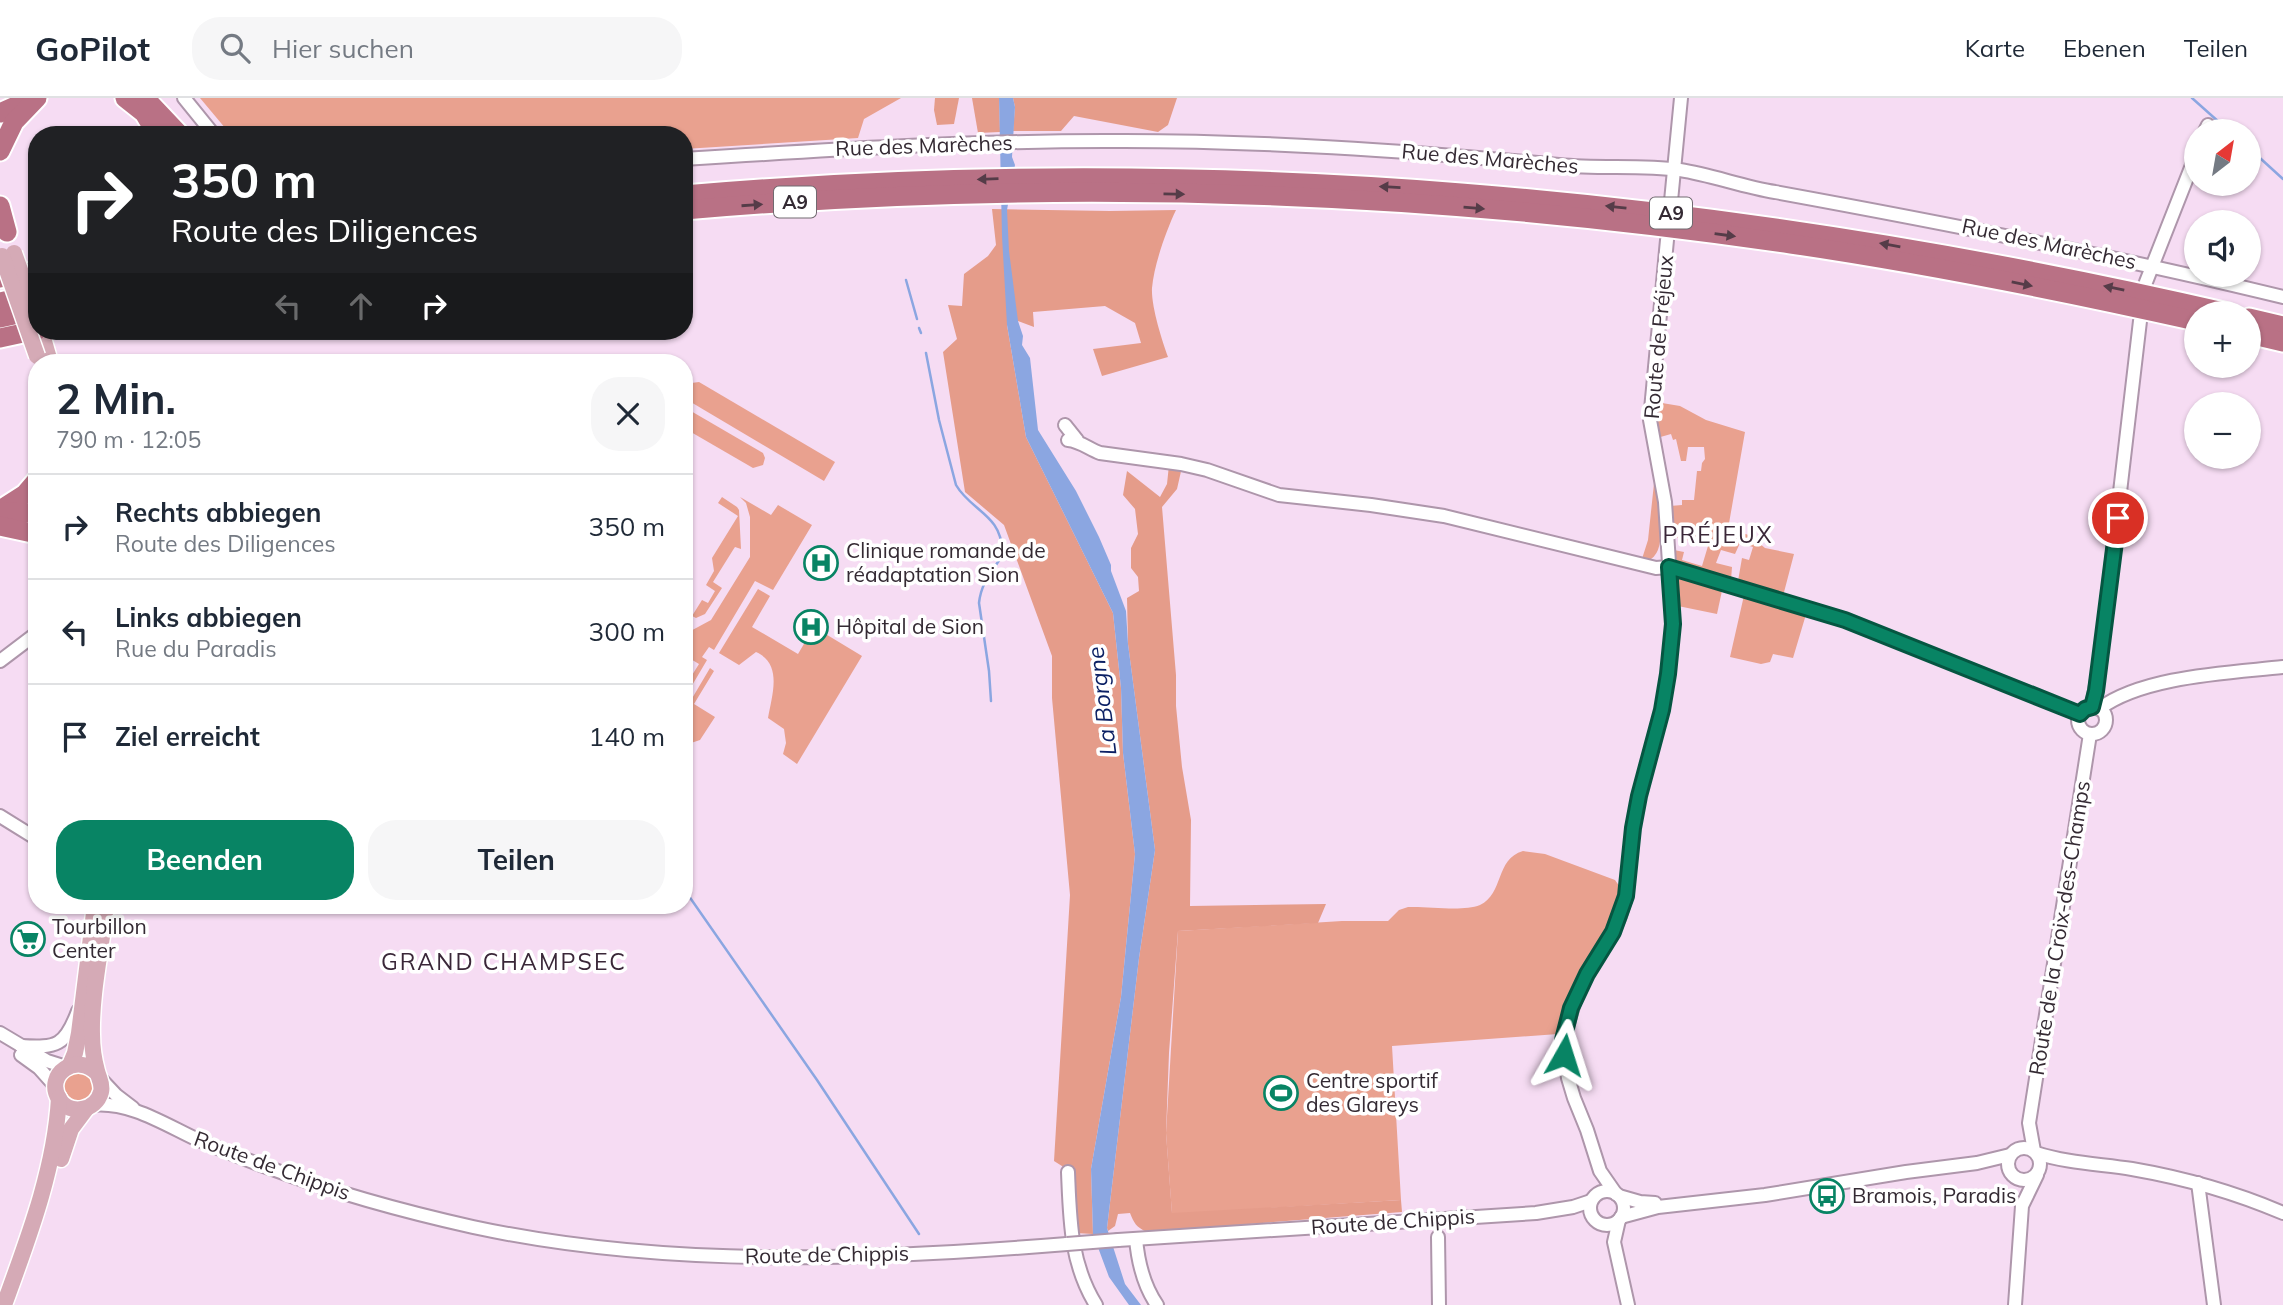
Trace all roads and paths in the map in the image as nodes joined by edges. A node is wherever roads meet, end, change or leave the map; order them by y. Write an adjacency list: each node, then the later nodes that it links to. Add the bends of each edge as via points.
1 (5, 98): 7 (highway)
2 (36, 98): 8 (highway); 12 (highway, via 14,122)
3 (125, 98): 9 (highway)
4 (145, 98): 10 (highway)
5 (184, 98): 11 (street)
6 (1681, 98): 14 (street)
7 (0, 101)
8 (0, 113)
9 (151, 126)
10 (171, 126)
11 (207, 126)
12 (0, 151)
13 (693, 158): 14 (street, Rue des Marèches, via 939,144 1104,141 1289,145 1591,168)
14 (1674, 169): 19 (street); 25 (street, Rue des Marèches)
15 (2184, 184): 25 (street)
16 (1105, 185): 17 (highway, A9); 33 (highway, A9, one-way to 16, via 1929,251 1527,197 1356,185); 37 (highway, A9, one-way to 37, via 1380,201 1675,229 1927,266)
17 (906, 189): 18 (highway, A9); 21 (highway, A9, one-way to 17)
18 (693, 195)
19 (1671, 201)
20 (0, 206): 22 (highway)
21 (693, 209)
22 (4, 224): 24 (main road)
23 (1667, 240): 52 (street, Route de Préjeux, via 1650,420 1665,502)
24 (5, 254): 31 (main road, bridge); 36 (main road, bridge)
25 (2151, 265): 28 (street); 30 (street, Rue des Marèches)
26 (28, 273): 27 (highway)
27 (0, 278)
28 (2146, 282)
29 (28, 296): 32 (highway)
30 (2283, 297)
31 (28, 300)
32 (0, 302)
33 (2184, 303)
34 (28, 312): 35 (highway)
35 (0, 318)
36 (28, 318)
37 (2184, 318)
38 (2140, 321): 56 (street)
39 (2261, 321): 40 (highway)
40 (2283, 326)
41 (28, 332): 43 (highway)
42 (2261, 337): 44 (highway)
43 (0, 338)
44 (2283, 342)
45 (1065, 425): 52 (street, via 1072,440 1100,453 1207,470 1279,495 1444,516 1656,568)
46 (28, 490): 47 (highway)
47 (0, 511): 48 (highway)
48 (28, 513)
49 (0, 525): 50 (highway); 51 (highway)
50 (28, 525)
51 (28, 532)
52 (1669, 567): 57 (street, via 1845,620); 75 (street, Route de Préjeux, via 1673,624 1668,674 1639,796 1626,896 1613,932 1576,996 1563,1040 1568,1078)
53 (28, 640): 54 (street)
54 (0, 661)
55 (2283, 667): 56 (street, via 2170,680)
56 (2096, 708): 57 (street); 58 (street, via 2105,716 2105,725)
57 (2080, 714): 58 (street, via 2080,727)
58 (2091, 734): 72 (street, Route de la Croix-des-Champs)
59 (0, 816): 60 (street)
60 (28, 833)
61 (94, 914): 63 (main road)
62 (105, 914): 68 (main road, via 92,1032)
63 (82, 997): 66 (street, via 62,1040 44,1048); 67 (main road, via 75,1053)
64 (0, 1033): 66 (street)
65 (0, 1042): 69 (street, via 35,1064)
66 (21, 1046): 67 (street, via 47,1061)
67 (68, 1066): 68 (main road, via 85,1065); 69 (main road, via 59,1076)
68 (99, 1076): 70 (main road, via 101,1093); 71 (street, Route de Chippis)
69 (57, 1092): 70 (main road, via 69,1107); 93 (main road, via 58,1125 48,1168)
70 (89, 1107): 71 (street, Route de Chippis, via 108,1105); 94 (main road, via 65,1144)
71 (139, 1112): 91 (street, Route de Chippis, bridge, via 239,1156 352,1196 474,1227 561,1242 656,1253 788,1258)
72 (2029, 1123): 73 (street, Route de la Croix-des-Champs); 74 (street, Route de la Croix-des-Champs)
73 (2035, 1152): 74 (street, via 2023,1148); 77 (street); 80 (street, via 2040,1161)
74 (2011, 1154): 76 (street, Route de Chippis); 79 (street)
75 (1597, 1163): 82 (street, Route de Préjeux); 83 (street, Route de Préjeux)
76 (1978, 1163): 79 (street, Route de Chippis); 84 (street, Route de Chippis)
77 (2103, 1166): 80 (street); 81 (street)
78 (1068, 1172): 95 (street, via 1074,1253)
79 (2011, 1173): 80 (street, via 2026,1181); 85 (street)
80 (2038, 1173): 85 (street)
81 (2199, 1183): 87 (street); 100 (street)
82 (1618, 1195): 83 (street, Route de Chippis, via 1604,1191); 84 (street, Route de Chippis, via 1640,1202); 88 (street, via 1624,1208)
83 (1592, 1199): 86 (street, Route de Chippis, via 1579,1206); 89 (street, via 1590,1212)
84 (1684, 1204): 88 (street, Route de Chippis)
85 (2022, 1206): 99 (street)
86 (1536, 1213): 89 (street, Route de Chippis); 91 (street, Route de Chippis)
87 (2283, 1213)
88 (1620, 1219): 89 (street, Route de Chippis, via 1609,1225); 92 (street)
89 (1596, 1221): 92 (street)
90 (1438, 1237): 97 (street)
91 (1136, 1239): 96 (street, via 1144,1279)
92 (1615, 1246): 98 (street)
93 (4, 1305)
94 (15, 1305)
95 (1096, 1305)
96 (1157, 1305)
97 (1439, 1305)
98 (1628, 1305)
99 (2015, 1305)
100 (2214, 1305)

